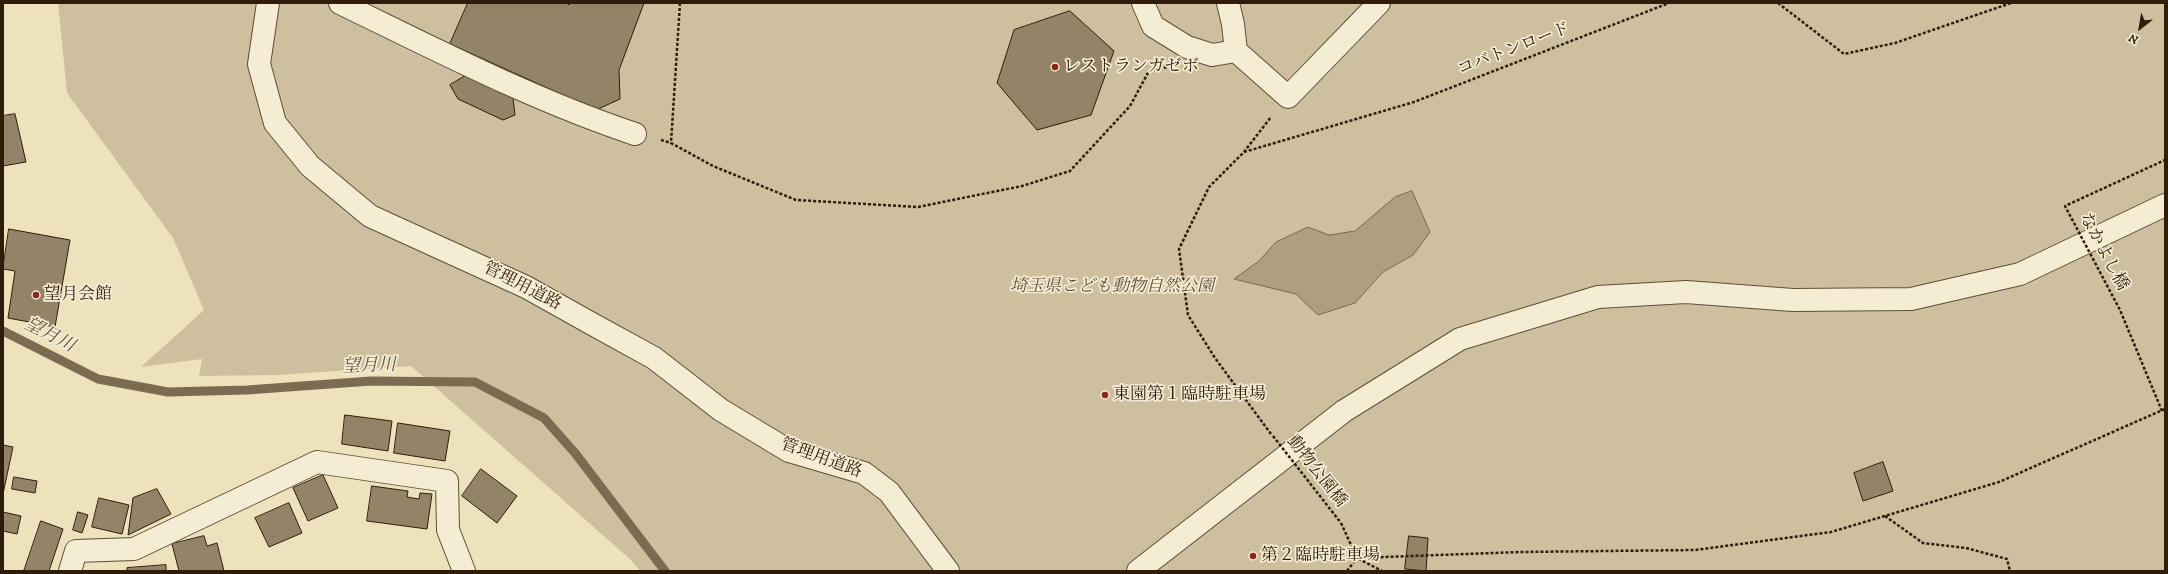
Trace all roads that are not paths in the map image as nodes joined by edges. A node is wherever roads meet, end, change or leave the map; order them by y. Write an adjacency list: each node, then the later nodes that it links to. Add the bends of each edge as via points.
1 (268, 3): 11 (street, 管理用道路, via 259,64 275,123 310,166 370,216 526,287 654,358 721,410 789,451 864,474 889,492)
2 (340, 3): 7 (street, via 479,71 588,119)
3 (1143, 3): 6 (street, via 1153,26 1187,47 1212,55)
4 (1228, 3): 6 (street)
5 (1379, 3): 6 (street, via 1288,97)
6 (1236, 51)
7 (635, 134)
8 (2165, 205): 12 (street, via 2020,274 1911,299 1793,300 1686,292 1598,297 1460,339 1344,411)
9 (70, 571): 10 (street, via 76,551 134,549 317,462 447,481 448,530)
10 (464, 571)
11 (948, 571)
12 (1138, 571)

